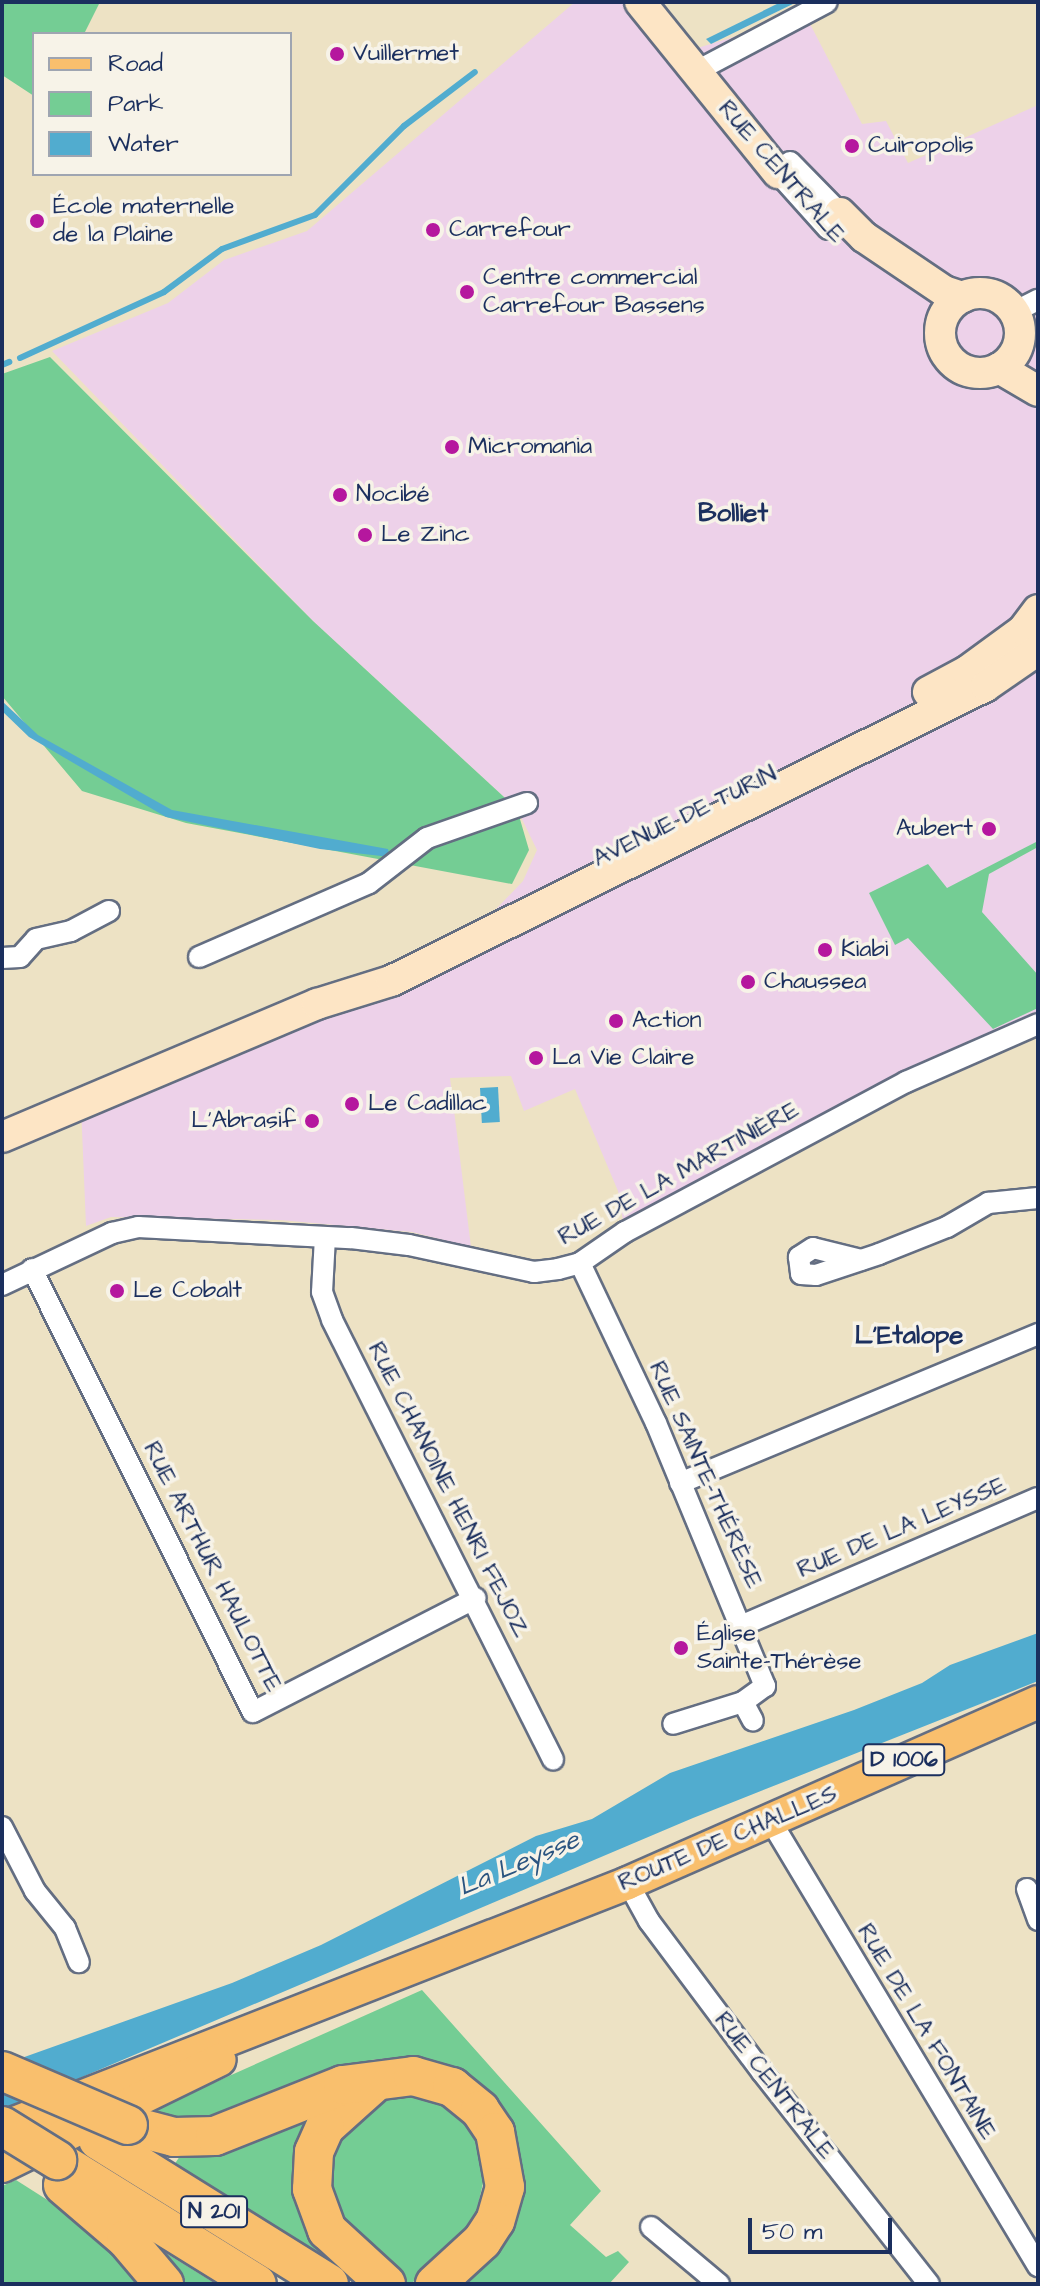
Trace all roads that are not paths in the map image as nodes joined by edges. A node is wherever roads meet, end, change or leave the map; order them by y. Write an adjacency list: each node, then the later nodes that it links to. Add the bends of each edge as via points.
1 (640, 2): 4 (main road, RUE CENTRALE)
2 (660, 2): 4 (main road, RUE CENTRALE)
3 (827, 2): 4 (street)
4 (701, 68): 5 (main road, RUE CENTRALE)
5 (784, 168): 6 (street, RUE CENTRALE)
6 (834, 221): 7 (main road, RUE CENTRALE, via 944,291); 8 (main road, RUE CENTRALE)
7 (963, 297): 8 (main road); 9 (main road, via 986,294)
8 (942, 323): 10 (main road, via 942,343 960,367 979,373)
9 (1027, 328): 10 (main road)
10 (999, 368): 11 (main road)
11 (1038, 391)
12 (1038, 610): 15 (main road, AVENUE DE TURIN, via 1023,630 967,671)
13 (1038, 650): 16 (main road, AVENUE DE TURIN, via 986,686)
14 (527, 803): 18 (street, via 427,838 369,883)
15 (592, 863): 16 (main road); 20 (main road, AVENUE DE TURIN)
16 (547, 904): 20 (main road, AVENUE DE TURIN, via 391,981)
17 (109, 911): 19 (street, via 71,931 36,939 20,957)
18 (199, 957)
19 (2, 958)
20 (317, 1004): 22 (main road, AVENUE DE TURIN)
21 (1038, 1024): 26 (street, RUE DE LA MARTINIÈRE, via 864,1103 625,1232)
22 (2, 1137)
23 (1038, 1198): 25 (street, via 988,1203 947,1227)
24 (325, 1237): 26 (street, RUE DE LA MARTINIÈRE, via 409,1245 534,1272); 27 (street, RUE DE LA MARTINIÈRE, via 138,1227); 32 (street, RUE CHANOINE HENRI FEJOZ, via 322,1292 332,1320)
25 (861, 1260)
26 (580, 1263): 30 (street, RUE SAINTE-THÉRÈSE)
27 (32, 1269): 28 (street, RUE DE LA MARTINIÈRE); 32 (street, RUE ARTHUR HAULOTTE, via 253,1712)
28 (2, 1285)
29 (1038, 1334): 30 (street)
30 (680, 1483): 33 (street, RUE SAINTE-THÉRÈSE)
31 (1038, 1498): 33 (street, RUE DE LA LEYSSE)
32 (476, 1598): 38 (street, RUE CHANOINE HENRI FEJOZ)
33 (743, 1625): 34 (street, RUE SAINTE-THÉRÈSE, via 765,1686)
34 (743, 1702): 36 (street); 37 (street)
35 (1038, 1702): 39 (main road, ROUTE DE CHALLES / D 1006)
36 (753, 1721)
37 (673, 1724)
38 (553, 1760)
39 (772, 1823): 41 (main road, ROUTE DE CHALLES / D 1006); 54 (street, RUE DE LA FONTAINE)
40 (2, 1827): 44 (street, via 35,1891 65,1928)
41 (628, 1883): 45 (main road, ROUTE DE CHALLES / D 1006); 61 (street, RUE CENTRALE, via 649,1921 753,2060)
42 (1027, 1889): 43 (street)
43 (1038, 1920)
44 (79, 1962)
45 (412, 1966): 49 (main road, ROUTE DE CHALLES); 52 (main road, ROUTE DE CHALLES)
46 (2, 2071): 50 (highway, bridge)
47 (386, 2078): 50 (highway, via 330,2088 215,2136); 58 (highway, via 362,2090 331,2118 314,2152 311,2175 314,2202 327,2230); 59 (highway, via 427,2078 462,2093 489,2121 503,2153 505,2187 495,2221 474,2251)
48 (2, 2079): 50 (highway, N 201)
49 (2, 2129): 51 (highway)
50 (113, 2133): 57 (highway, N 201)
51 (50, 2164): 55 (highway); 56 (highway, N 201)
52 (2, 2166)
53 (651, 2227): 60 (street)
54 (1038, 2266)
55 (164, 2284)
56 (257, 2284)
57 (329, 2284)
58 (386, 2284)
59 (435, 2284)
60 (719, 2284)
61 (929, 2284)

